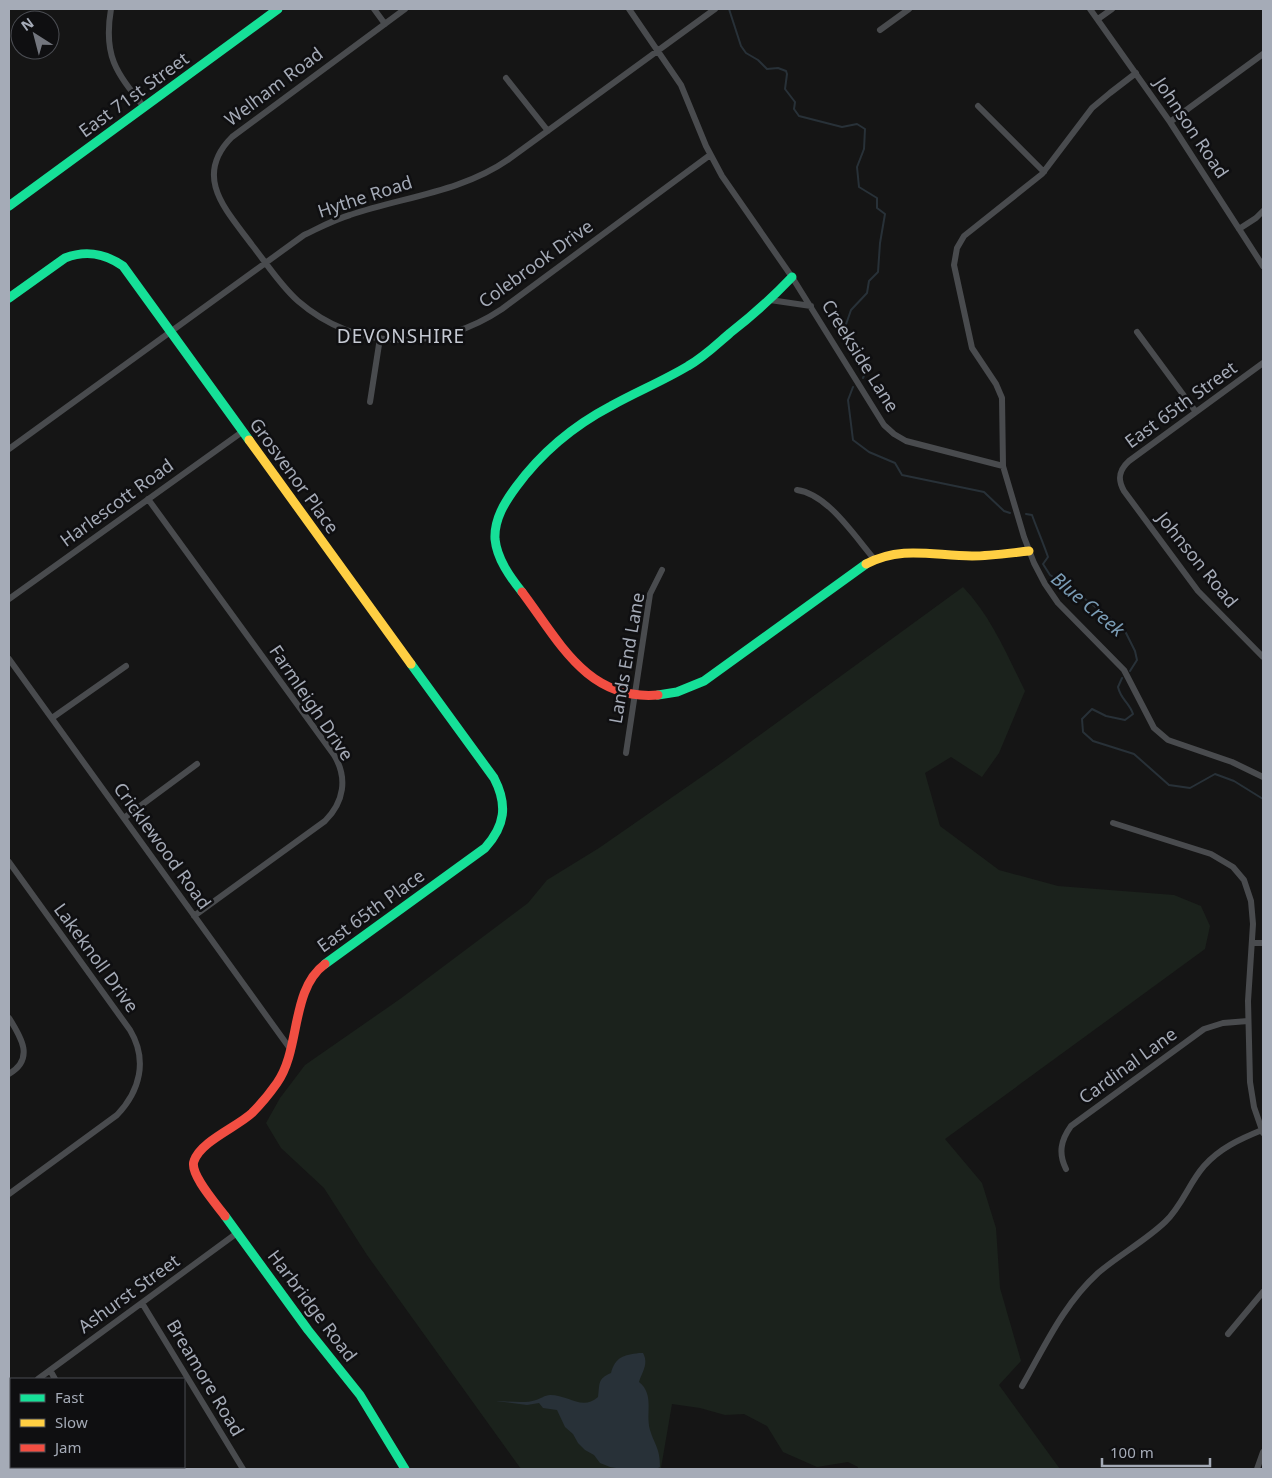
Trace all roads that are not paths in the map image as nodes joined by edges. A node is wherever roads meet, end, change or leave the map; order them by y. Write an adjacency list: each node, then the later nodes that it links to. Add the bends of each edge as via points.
1 (111, 9): 18 (street, via 108,37 112,60)
2 (278, 9): 18 (street, East 71st Street)
3 (374, 9): 11 (street)
4 (405, 9): 11 (street, Welham Road)
5 (629, 9): 13 (street, Creekside Lane)
6 (715, 9): 13 (street, Hythe Road)
7 (908, 9): 12 (street)
8 (1090, 9): 10 (street, Johnson Road)
9 (1112, 9): 10 (street)
10 (1098, 19): 15 (street, Johnson Road)
11 (384, 24): 26 (street, Welham Road, via 232,137 219,153 214,172 218,198)
12 (880, 30)
13 (658, 51): 20 (street, Hythe Road); 21 (street, Creekside Lane, via 684,92)
14 (1263, 54): 19 (street)
15 (1136, 73): 19 (street, Johnson Road); 22 (street, via 1092,108)
16 (506, 78): 20 (street)
17 (978, 106): 22 (street)
18 (144, 108): 23 (street, East 71st Street)
19 (1170, 122): 25 (street, Johnson Road)
20 (548, 131): 26 (street, Hythe Road, via 503,163 473,179 328,223 304,235)
21 (710, 155): 28 (street, Creekside Lane); 34 (street, Colebrook Drive, via 482,321 436,338 403,341)
22 (1044, 172): 40 (street, via 969,231 955,255 955,275 971,344 1002,398)
23 (9, 206)
24 (1263, 210): 25 (street)
25 (1239, 229): 27 (street, Johnson Road)
26 (265, 263): 33 (street, Hythe Road); 34 (street, Colebrook Drive, via 288,291 312,311 341,327)
27 (1263, 266)
28 (792, 277): 30 (street); 31 (street, Creekside Lane)
29 (9, 298): 33 (street, Grosvenor Place, via 68,257 80,253 100,254 112,258 127,271)
30 (770, 300): 31 (street); 51 (street, via 701,358 596,414 564,437 534,464 501,510 495,540 503,565 586,674 609,688)
31 (812, 306): 40 (street, Creekside Lane, via 888,430 912,443)
32 (1137, 332): 37 (street)
33 (170, 333): 38 (street, Grosvenor Place); 39 (street, Hythe Road)
34 (380, 338): 36 (street)
35 (1263, 363): 37 (street, East 65th Street)
36 (370, 402)
37 (1196, 412): 41 (street, East 65th Street, via 1129,461)
38 (242, 432): 43 (street, Harlescott Road); 56 (street, Grosvenor Place, via 494,778 502,796)
39 (9, 449)
40 (1003, 466): 44 (street)
41 (1120, 474): 48 (street, Johnson Road, via 1124,491 1196,588)
42 (797, 490): 45 (street, via 810,493 824,502)
43 (148, 499): 47 (street, Harlescott Road); 60 (street, Farmleigh Drive, via 335,758 342,776 339,802 325,821)
44 (1029, 551): 45 (street, via 966,556 911,551); 55 (street, via 1054,597 1124,670 1160,735)
45 (875, 560): 51 (street, via 704,681 670,694)
46 (662, 570): 51 (street, Lands End Lane, via 650,594)
47 (9, 599)
48 (1263, 658)
49 (9, 659): 52 (street, Cricklewood Road)
50 (126, 666): 52 (street)
51 (634, 696): 53 (street, Lands End Lane)
52 (52, 718): 57 (street, Cricklewood Road)
53 (626, 753)
54 (197, 764): 57 (street)
55 (1263, 777)
56 (503, 816): 65 (street, East 65th Place, via 501,826 485,848 317,972 304,994)
57 (124, 818): 60 (street, Cricklewood Road)
58 (1113, 823): 61 (street, via 1201,850 1235,868 1244,880 1251,901)
59 (9, 862): 70 (street, Lakeknoll Drive, via 132,1033 139,1056 138,1079 130,1100 116,1115)
60 (194, 916): 65 (street, Cricklewood Road)
61 (1252, 943): 62 (street); 64 (street)
62 (1263, 943)
63 (9, 1018): 66 (street, via 24,1048 19,1066)
64 (1248, 1022): 67 (street, via 1250,1089); 69 (street, Cardinal Lane, via 1223,1023 1204,1029 1071,1126 1061,1147)
65 (291, 1050): 68 (street, East 65th Place, via 278,1082 261,1103 241,1122 199,1151)
66 (9, 1074)
67 (1262, 1131): 78 (street, via 1229,1145 1216,1155 1204,1166 1165,1222 1108,1265 1084,1288 1050,1333)
68 (193, 1163): 71 (street, Harbridge Road, via 196,1176)
69 (1066, 1169)
70 (9, 1194)
71 (236, 1233): 73 (street, Ashurst Street); 81 (street, Harbridge Road, via 360,1395)
72 (1263, 1292): 74 (street)
73 (142, 1303): 75 (street, Ashurst Street); 80 (street, Breamore Road)
74 (1228, 1334)
75 (50, 1370): 76 (street, Ashurst Street); 77 (street)
76 (39, 1378)
77 (54, 1378)
78 (1022, 1386)
79 (1263, 1452): 82 (street)
80 (243, 1469)
81 (406, 1469)
82 (1257, 1469)

